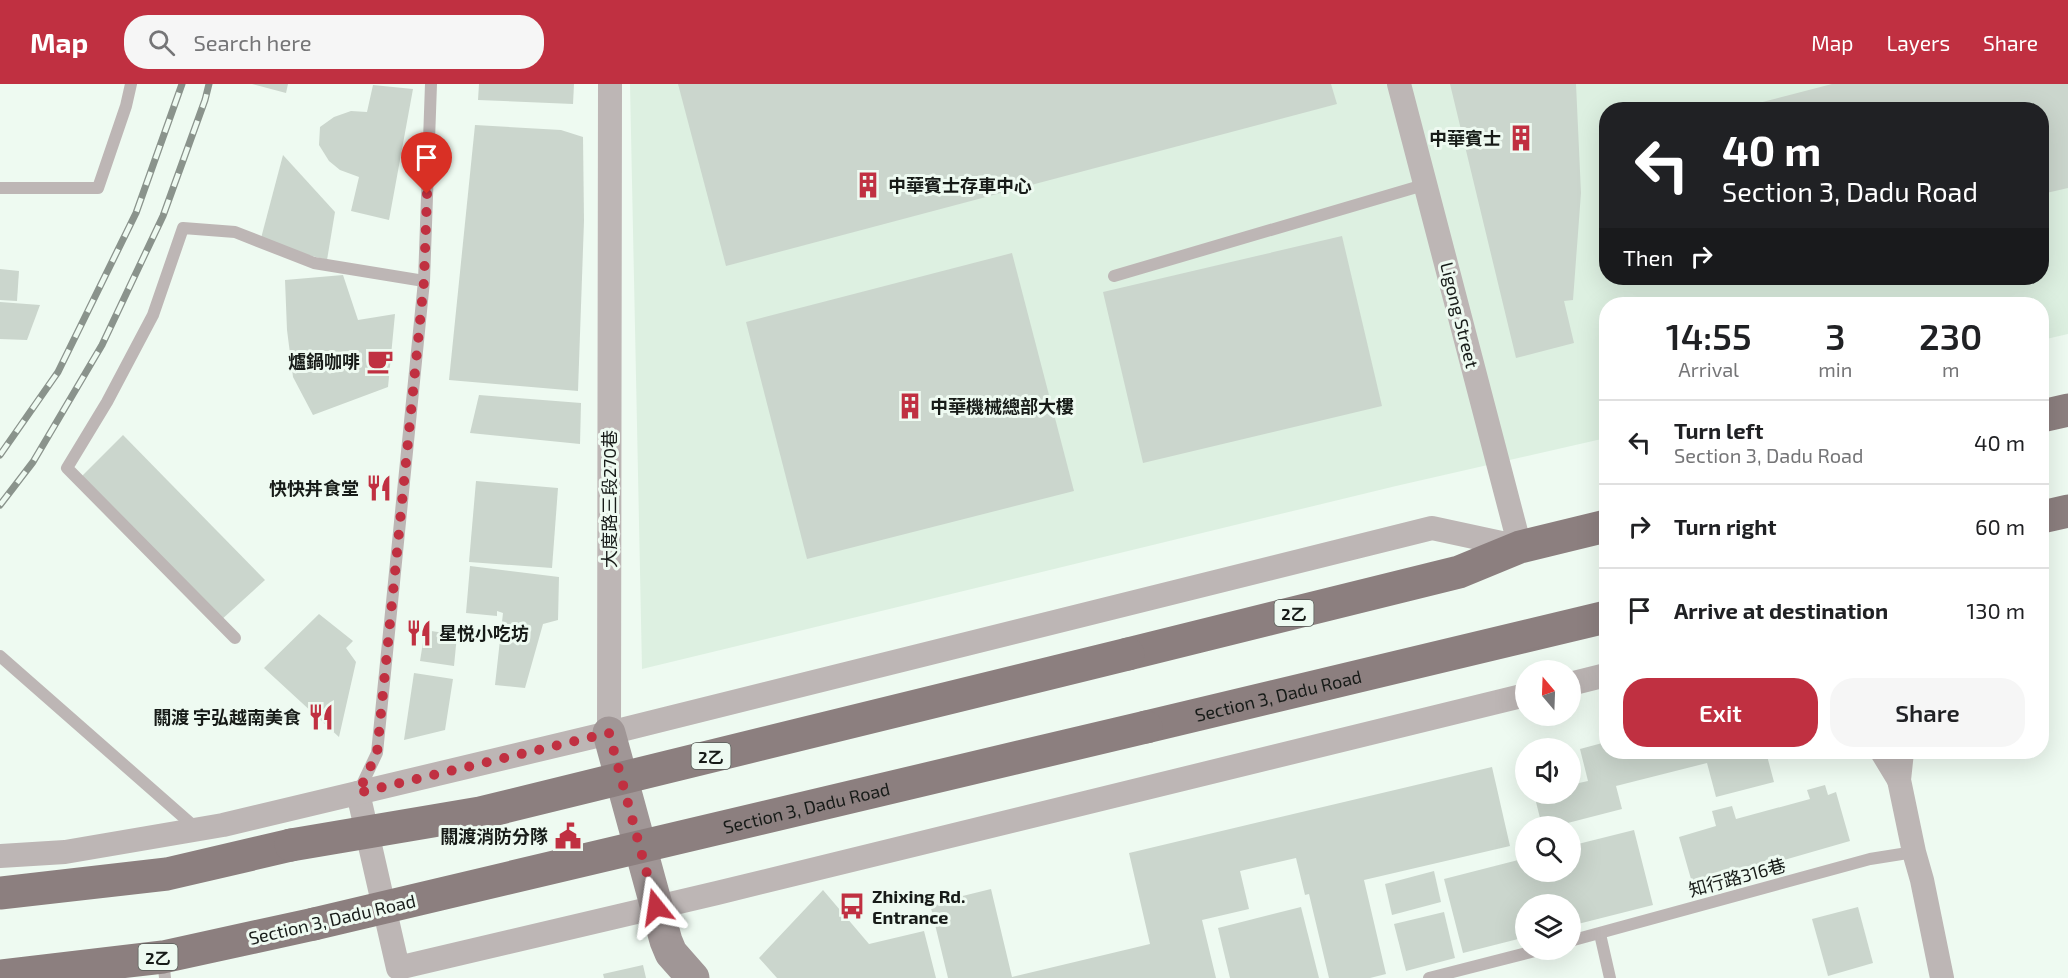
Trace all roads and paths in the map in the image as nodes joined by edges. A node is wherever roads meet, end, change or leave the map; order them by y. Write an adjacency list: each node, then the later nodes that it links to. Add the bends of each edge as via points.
1 (131, 84): 6 (lane, via 98,188)
2 (431, 84): 8 (lane)
3 (610, 84): 21 (street, 大度路三段270巷)
4 (1399, 84): 5 (street, Ligong Street)
5 (1427, 184): 7 (lane); 14 (street, Ligong Street)
6 (0, 188)
7 (1114, 276)
8 (424, 281): 16 (lane, via 314,263 235,232 183,228 153,315 67,468); 25 (lane, via 377,753)
9 (2068, 410): 10 (main road)
10 (2049, 414)
11 (2068, 511): 12 (main road)
12 (2049, 515)
13 (1599, 528): 14 (main road, 2乙)
14 (1520, 547): 21 (street, via 1432,528); 29 (main road, 2乙, bridge, via 1459,572 480,813 291,846 167,874)
15 (1599, 619): 34 (main road, Section 3, Dadu Road / 2乙, bridge, via 314,924)
16 (235, 638)
17 (0, 656): 26 (lane)
18 (1599, 677): 19 (street)
19 (1581, 681)
20 (1515, 698): 30 (street)
21 (609, 733): 25 (street); 30 (street, 大度路三段270巷)
22 (1886, 759): 24 (street)
23 (1901, 759): 24 (street)
24 (1899, 780): 27 (street)
25 (358, 793): 26 (street); 35 (street)
26 (198, 830): 28 (street, via 64,852)
27 (1914, 852): 31 (lane, 知行路316巷, via 1870,860); 40 (street)
28 (0, 856)
29 (0, 893)
30 (656, 907): 35 (street); 37 (street, 大度路三段270巷, via 671,952)
31 (1600, 934): 32 (lane, 知行路316巷); 39 (lane)
32 (1581, 938)
33 (1515, 956): 38 (lane)
34 (164, 967): 36 (main road, Section 3, Dadu Road / 2乙)
35 (397, 973)
36 (0, 976)
37 (693, 978)
38 (1429, 978)
39 (1610, 978)
40 (1942, 978)

